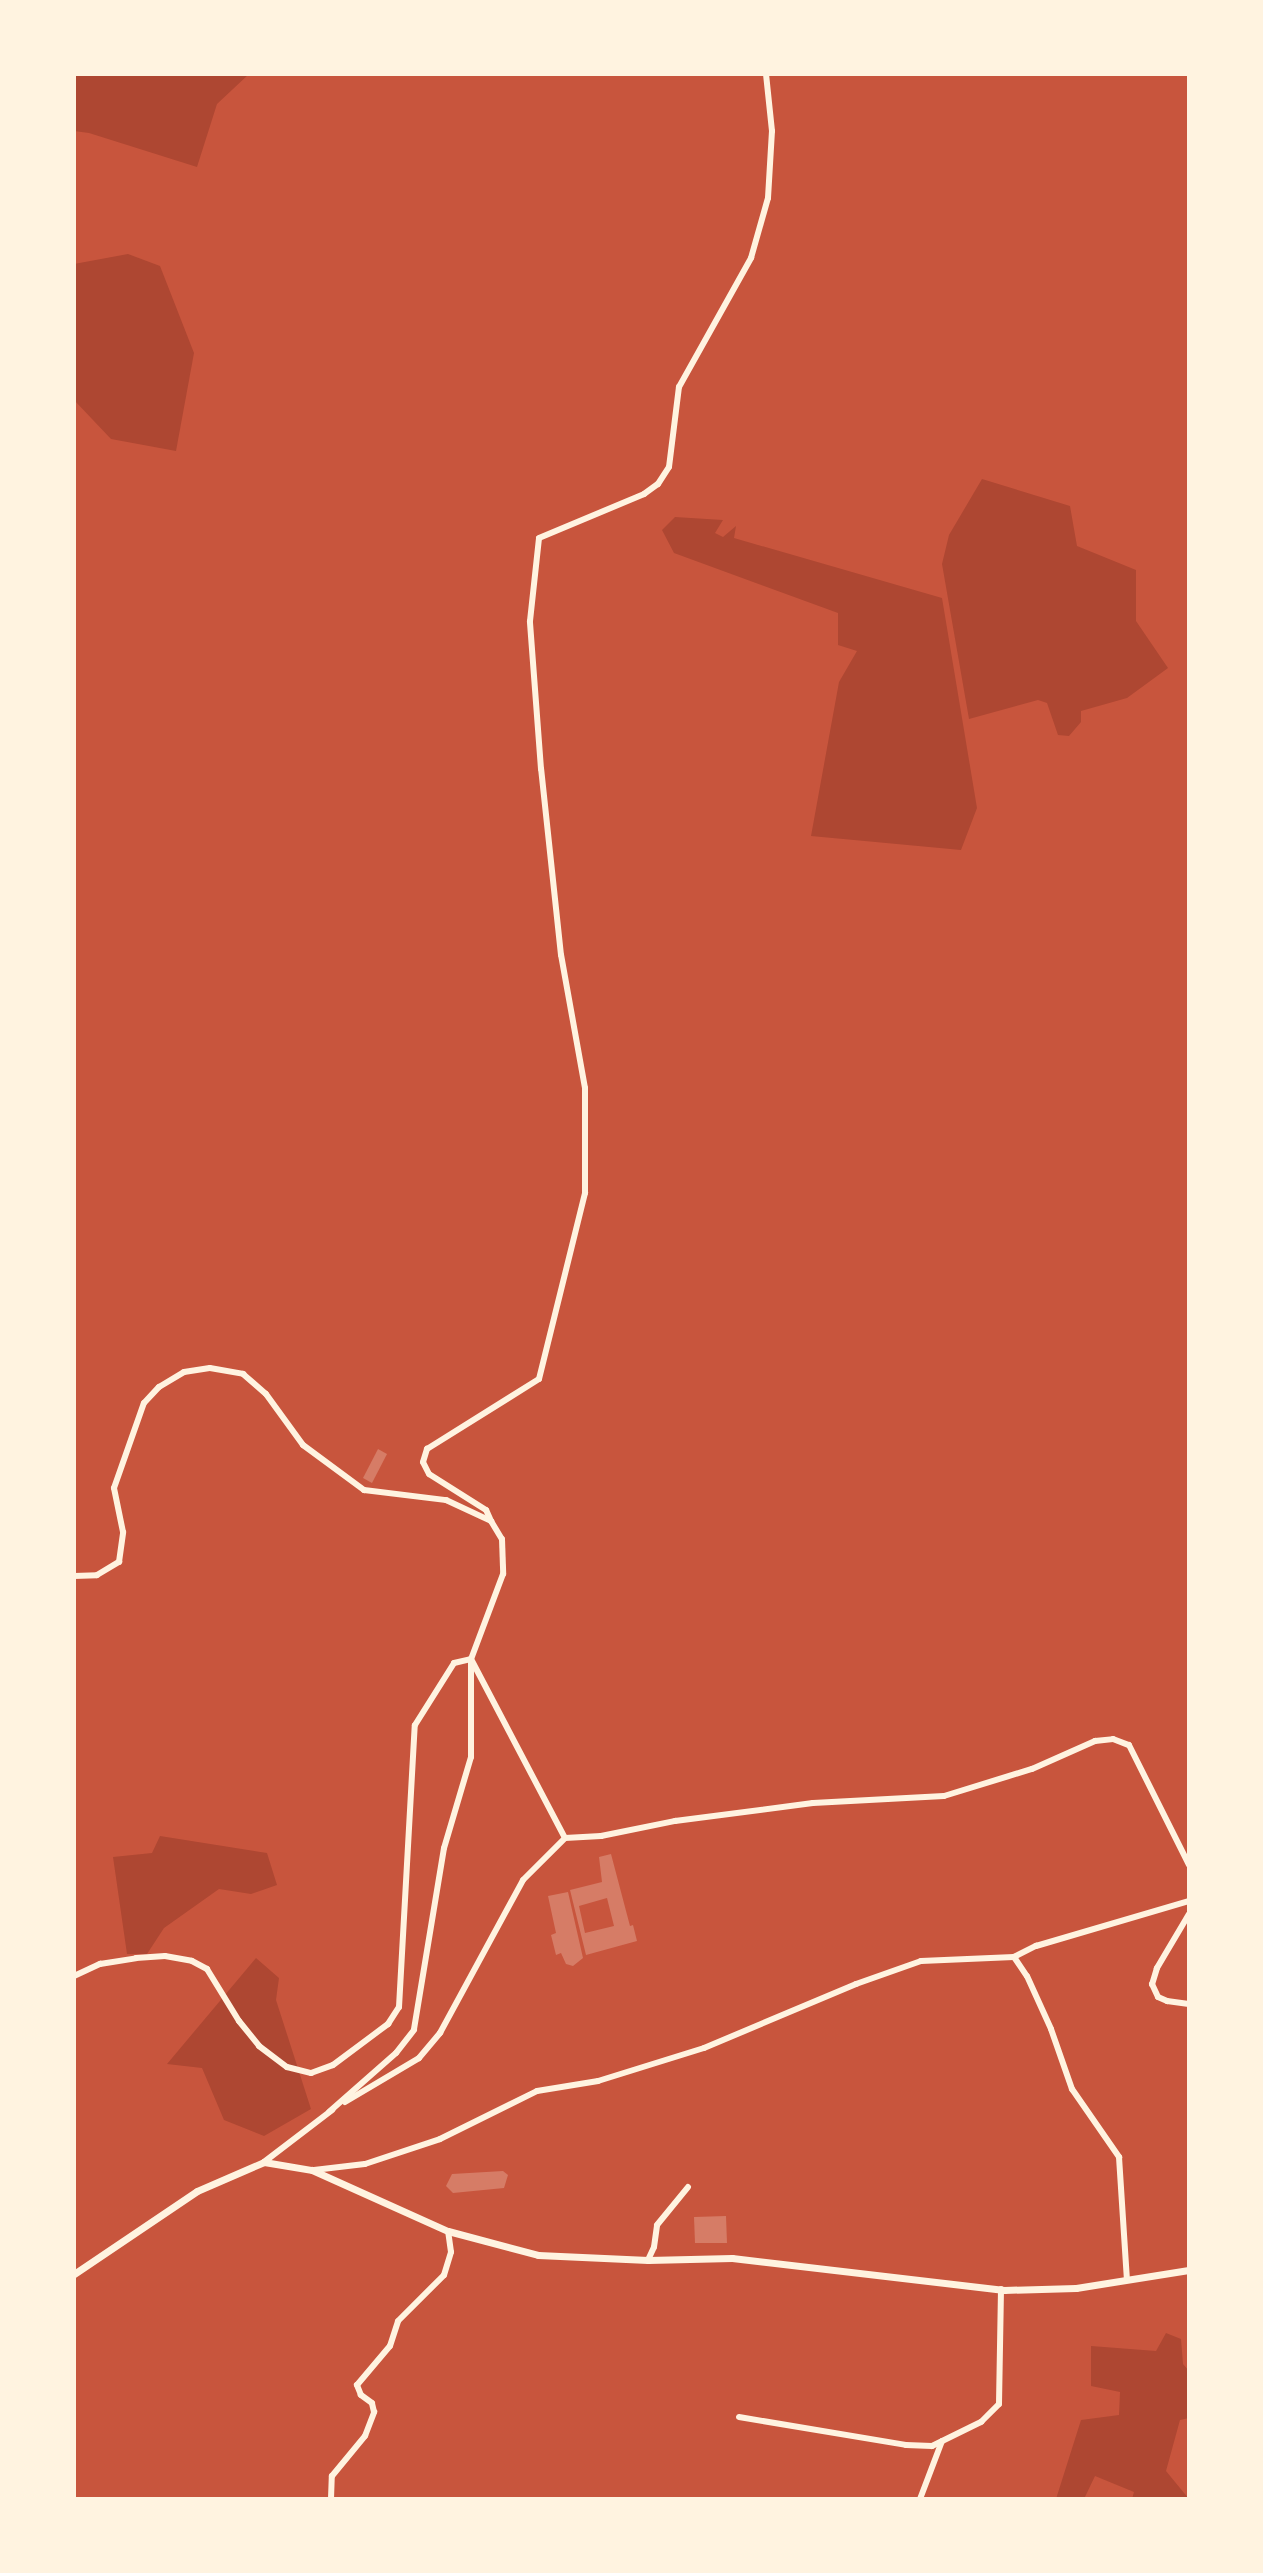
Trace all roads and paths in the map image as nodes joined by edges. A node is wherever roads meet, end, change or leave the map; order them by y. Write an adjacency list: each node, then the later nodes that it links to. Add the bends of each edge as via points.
1 (766, 74): 2 (street, via 772,131 768,198 751,258 679,387 669,467 644,494 539,538 531,635 561,955 585,1088 585,1193 539,1379 427,1449 423,1462 429,1474 486,1510)
2 (491, 1521): 3 (street, via 446,1500 364,1490 303,1445 266,1394 243,1374 210,1368 184,1372 144,1403 114,1488 123,1532 119,1562 97,1575); 4 (street, via 502,1539 503,1574)
3 (74, 1576)
4 (471, 1659): 5 (street); 10 (street, via 454,1663 415,1725 403,1968 399,2007 388,2024 333,2065 311,2073 287,2067 259,2046 207,1969 192,1961 136,1958 100,1964); 12 (street, via 471,1757 444,1848 414,2030 396,2053)
5 (565, 1838): 6 (street, via 813,1803 944,1796 1113,1739 1129,1745); 12 (street, via 523,1880 440,2033 419,2058)
6 (1189, 1865)
7 (1189, 1901): 9 (street)
8 (1189, 1914): 11 (street, via 1152,1984 1158,1997)
9 (1014, 1957): 14 (street, via 921,1961 704,2048 598,2081 537,2091 440,2139 365,2164); 20 (street, via 1045,2016 1072,2089 1119,2157)
10 (74, 1976)
11 (1189, 2004)
12 (329, 2112): 13 (street)
13 (264, 2162): 14 (street); 19 (street, via 197,2191)
14 (312, 2170): 16 (street)
15 (688, 2187): 17 (street, via 657,2225)
16 (448, 2231): 17 (street, via 538,2255); 24 (street, via 451,2252 444,2275 398,2321 390,2346 357,2385 374,2412 365,2436 332,2476)
17 (648, 2260): 21 (street, via 732,2258)
18 (1189, 2270): 20 (street)
19 (74, 2274)
20 (1127, 2280): 21 (street, via 1076,2288)
21 (1001, 2289): 23 (street, via 999,2404 981,2422)
22 (739, 2417): 23 (street, via 906,2445)
23 (942, 2441): 25 (street)
24 (331, 2499)
25 (920, 2499)

